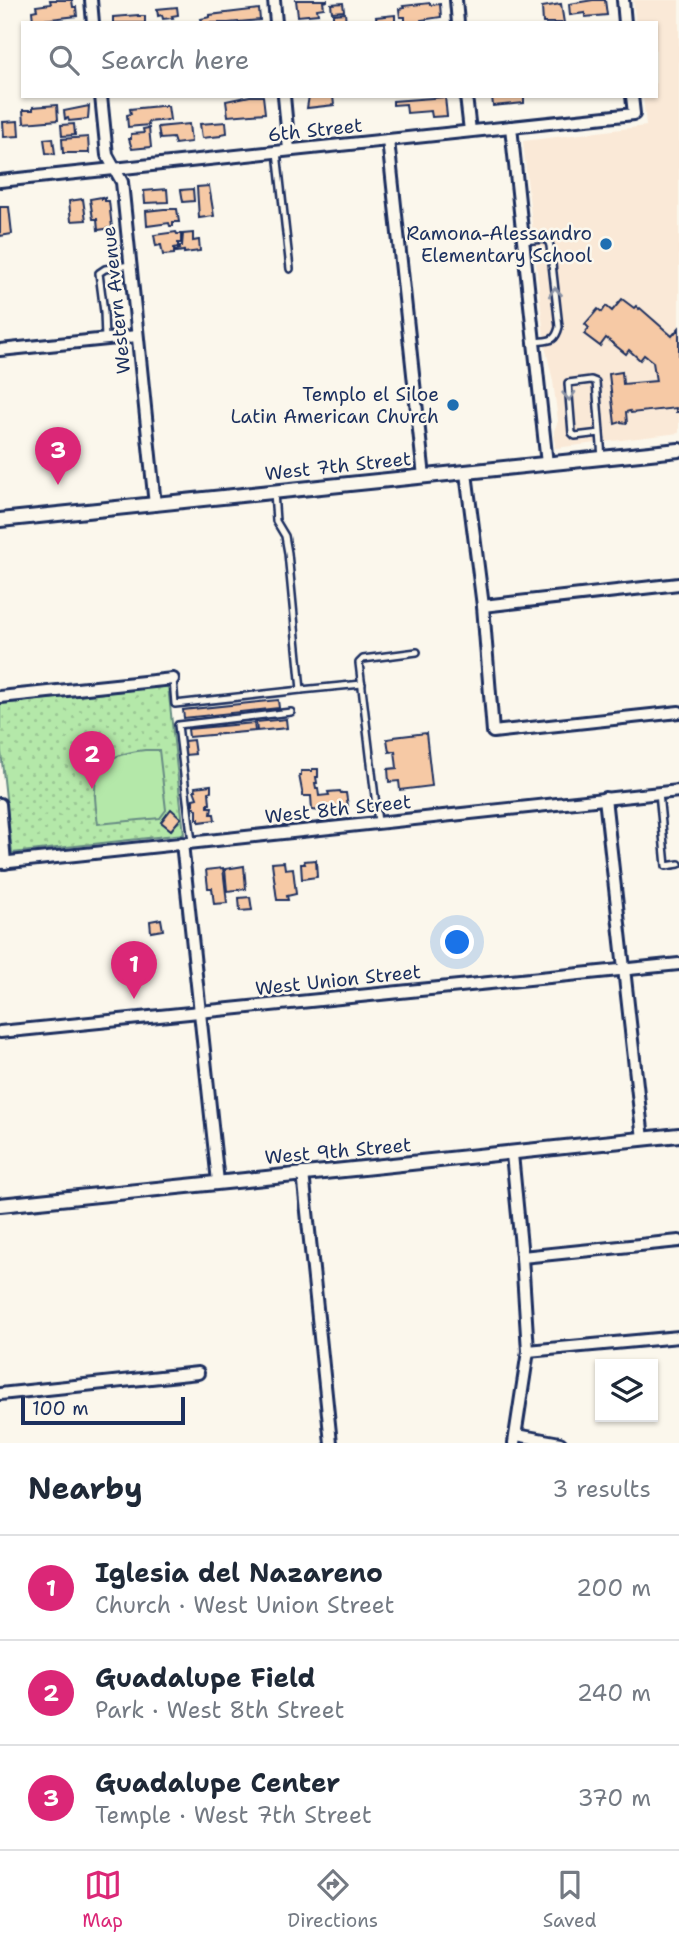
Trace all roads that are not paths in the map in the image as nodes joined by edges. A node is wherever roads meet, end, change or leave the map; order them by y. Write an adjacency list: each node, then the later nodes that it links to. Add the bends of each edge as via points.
1 (91, 0): 5 (street)
2 (274, 0): 6 (street)
3 (456, 0): 7 (street)
4 (623, 0): 8 (street)
5 (93, 21)
6 (276, 21)
7 (458, 21)
8 (625, 21)
9 (101, 98): 17 (street, Western Avenue, via 107,155)
10 (284, 98): 16 (street)
11 (466, 98): 14 (street)
12 (632, 98): 13 (street, 6th Street, via 634,114)
13 (511, 127): 14 (street, 6th Street); 19 (street)
14 (470, 131): 15 (street, 6th Street)
15 (388, 140): 16 (street, 6th Street); 31 (street)
16 (283, 151): 17 (street, 6th Street); 21 (lane)
17 (114, 168): 18 (street, 6th Street); 20 (street, Western Avenue, via 122,182)
18 (0, 181)
19 (523, 241): 24 (street); 24 (lane, one-way to 19, via 552,340 559,327 548,240)
20 (130, 265): 22 (street, Western Avenue); 23 (lane, via 99,273)
21 (290, 269)
22 (137, 336): 23 (street); 33 (street, Western Avenue)
23 (104, 339): 25 (street)
24 (534, 342): 29 (street)
25 (0, 350)
26 (600, 433): 26 (lane, one-way to 26, via 596,382 568,383 572,433); 28 (lane)
27 (679, 450): 28 (street, West 7th Street)
28 (602, 458): 29 (street, West 7th Street)
29 (547, 464): 30 (street, West 7th Street)
30 (466, 472): 31 (street, West 7th Street); 36 (street)
31 (424, 477): 32 (street, West 7th Street)
32 (274, 492): 33 (street, West 7th Street); 40 (lane, via 276,521 288,553)
33 (155, 505): 34 (street, West 7th Street)
34 (0, 520)
35 (679, 584): 36 (street)
36 (483, 606): 43 (street, via 493,733)
37 (417, 652): 39 (lane, via 360,660)
38 (173, 679): 40 (lane, via 175,704); 41 (street)
39 (362, 684): 40 (lane); 48 (lane)
40 (301, 690)
41 (0, 697)
42 (291, 712): 49 (lane, via 178,725)
43 (679, 712)
44 (679, 791): 45 (street, West 8th Street)
45 (659, 793): 46 (street, West 8th Street); 51 (lane, via 666,866)
46 (605, 798): 48 (street, West 8th Street); 53 (street)
47 (0, 804): 50 (street)
48 (378, 822): 49 (street, West 8th Street)
49 (187, 842): 50 (street, West 8th Street); 54 (street)
50 (2, 863)
51 (679, 864)
52 (679, 964): 53 (street, West Union Street)
53 (625, 969): 54 (street, West Union Street); 57 (street)
54 (201, 1010): 55 (street, West Union Street); 60 (street)
55 (0, 1032)
56 (679, 1135): 57 (street, West 9th Street)
57 (643, 1139): 58 (street, West 9th Street)
58 (512, 1154): 59 (street, West 9th Street); 63 (street)
59 (303, 1173): 60 (street, West 9th Street); 69 (street)
60 (218, 1182): 61 (street, West 9th Street)
61 (0, 1205)
62 (679, 1241): 63 (street)
63 (522, 1257): 65 (street)
64 (679, 1337): 65 (street)
65 (528, 1351): 68 (street)
66 (198, 1373): 67 (street)
67 (0, 1394)
68 (515, 1439): 70 (street)
69 (331, 1443)
70 (560, 1443)

